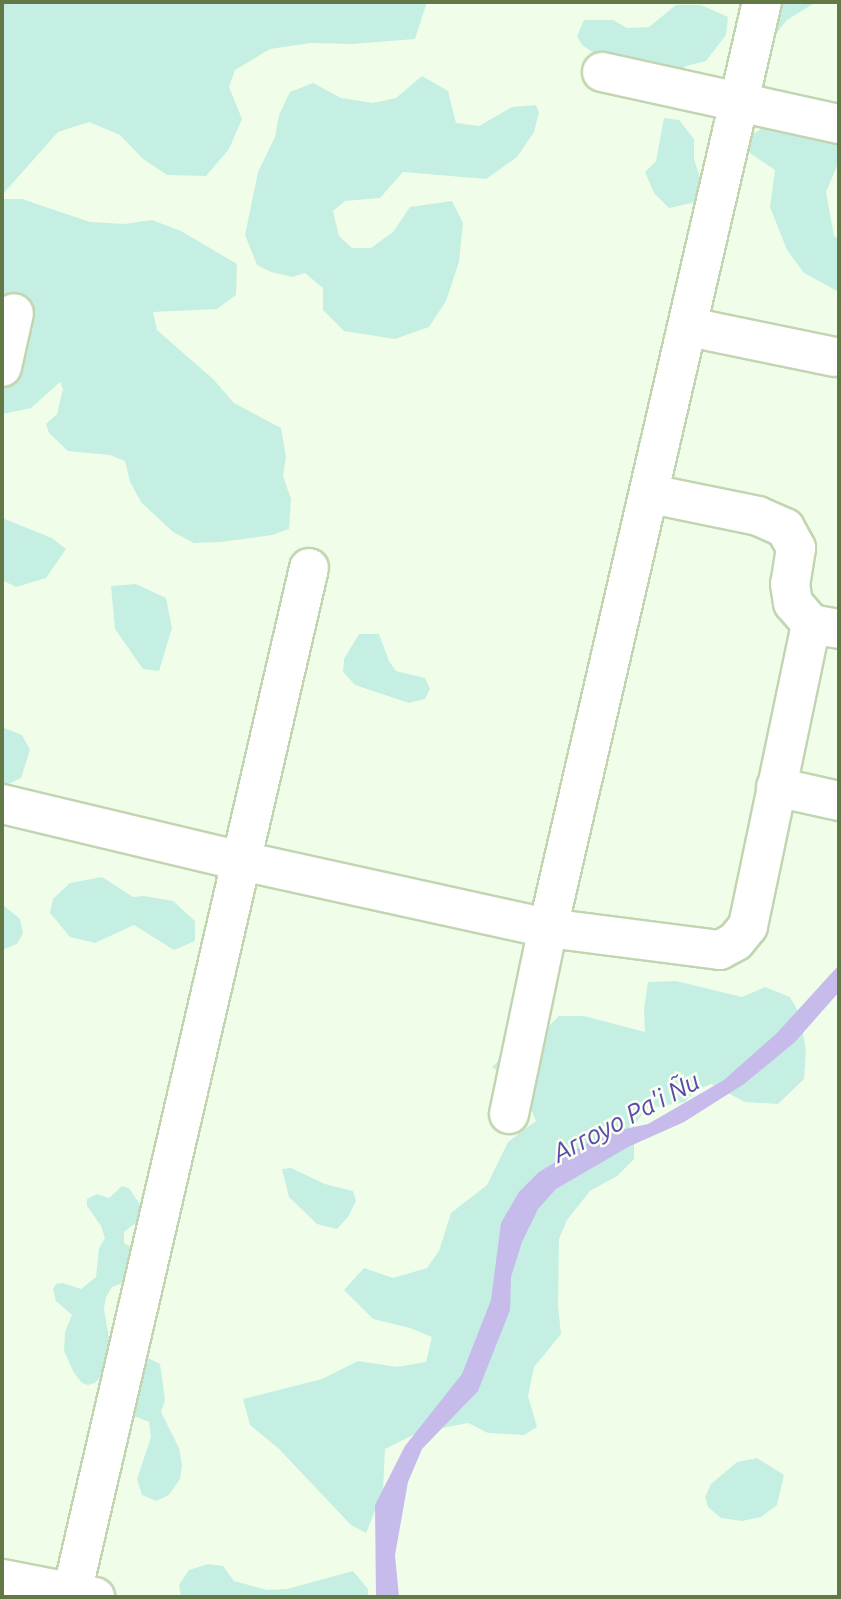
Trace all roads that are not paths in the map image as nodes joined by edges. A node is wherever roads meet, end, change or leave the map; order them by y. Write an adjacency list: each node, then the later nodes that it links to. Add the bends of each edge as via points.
1 (762, 2): 3 (street)
2 (602, 72): 3 (street)
3 (740, 104): 4 (street); 6 (street)
4 (839, 124)
5 (14, 313): 8 (street)
6 (689, 327): 7 (street); 9 (street)
7 (835, 357)
8 (2, 367)
9 (650, 494): 11 (street, via 758,516 785,528 796,548 790,584 793,603); 16 (street)
10 (309, 568): 15 (street)
11 (825, 627): 12 (street)
12 (776, 787): 13 (street); 16 (street, via 748,926 736,941 720,950)
13 (839, 801)
14 (2, 804): 15 (street)
15 (242, 861): 16 (street); 19 (street)
16 (548, 928): 17 (street)
17 (509, 1114)
18 (2, 1579): 19 (street)
19 (84, 1595)

